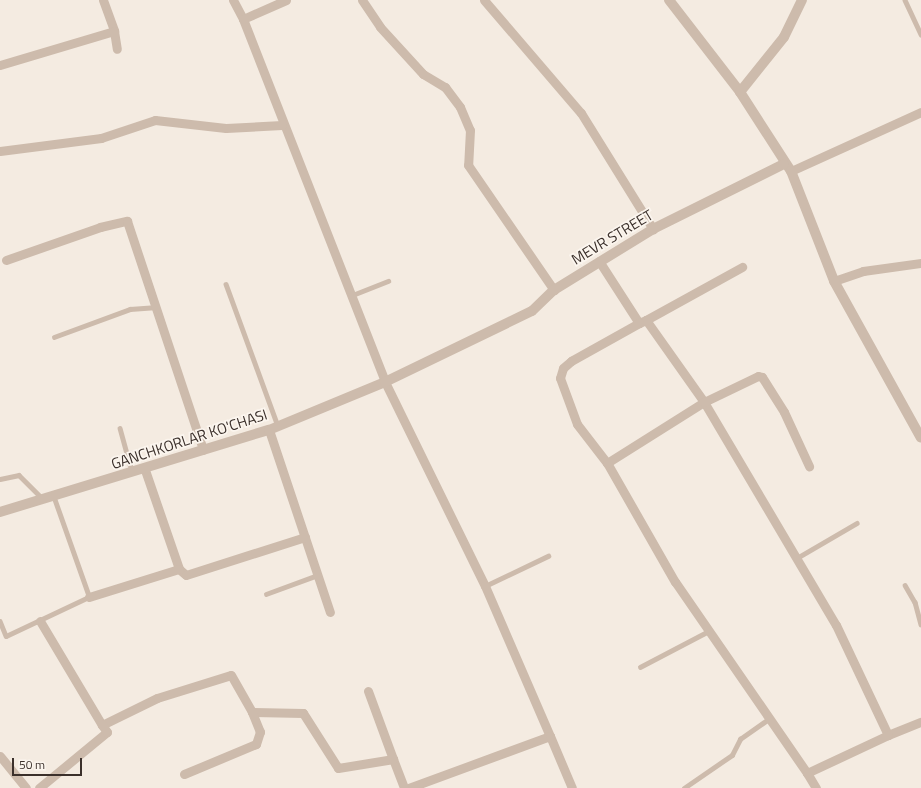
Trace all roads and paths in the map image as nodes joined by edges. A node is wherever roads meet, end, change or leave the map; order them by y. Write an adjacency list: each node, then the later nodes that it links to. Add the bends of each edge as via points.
1 (103, 0): 10 (street)
2 (232, 0): 9 (street)
3 (286, 0): 9 (street)
4 (362, 0): 27 (street, via 380,27 423,74 445,87 460,107 470,130 468,165)
5 (484, 0): 19 (street, via 581,113)
6 (669, 0): 14 (street)
7 (802, 0): 14 (street, via 784,37)
8 (905, 0): 11 (lane)
9 (243, 19): 16 (street)
10 (114, 32): 12 (street); 13 (street)
11 (921, 35)
12 (117, 49)
13 (0, 64)
14 (740, 92): 18 (street)
15 (921, 112): 18 (street)
16 (282, 124): 17 (street, via 226,128 155,120 101,138); 28 (street)
17 (0, 151)
18 (788, 167): 19 (street, MEVR STREET); 25 (street)
19 (653, 229): 21 (street, MEVR STREET)
20 (6, 260): 29 (street, via 100,227 127,221)
21 (599, 261): 27 (street, MEVR STREET); 30 (street)
22 (921, 263): 25 (street, via 863,271)
23 (742, 267): 30 (street)
24 (388, 281): 28 (lane)
25 (834, 281): 36 (street)
26 (226, 284): 35 (lane)
27 (554, 290): 32 (street, MEVR STREET, via 532,311)
28 (350, 296): 32 (street)
29 (156, 307): 31 (lane, via 130,309); 37 (street)
30 (642, 322): 33 (street); 38 (street, via 571,361 563,368 560,378 576,424)
31 (54, 337)
32 (385, 382): 35 (street, GANCHKORLAR KO'CHASI); 53 (street)
33 (704, 402): 38 (street); 39 (street, via 752,377 762,377 784,412); 49 (street)
34 (120, 428): 41 (lane)
35 (273, 428): 37 (street, GANCHKORLAR KO'CHASI); 47 (street)
36 (921, 438)
37 (203, 450): 40 (street, GANCHKORLAR KO'CHASI)
38 (607, 463): 60 (street)
39 (809, 466)
40 (145, 470): 41 (street, GANCHKORLAR KO'CHASI); 50 (street)
41 (132, 474): 44 (street, GANCHKORLAR KO'CHASI)
42 (0, 479): 43 (lane, via 19,475)
43 (41, 497): 44 (street, GANCHKORLAR KO'CHASI); 45 (street, GANCHKORLAR KO'CHASI)
44 (54, 498): 55 (lane)
45 (0, 512)
46 (857, 523): 49 (lane)
47 (305, 537): 50 (street, via 191,574 180,573); 51 (street)
48 (548, 556): 53 (lane)
49 (797, 558): 67 (street, via 836,624)
50 (179, 569): 55 (street)
51 (318, 575): 54 (lane); 56 (street)
52 (905, 585): 59 (lane, via 915,602)
53 (485, 586): 68 (street)
54 (266, 594)
55 (89, 597): 58 (lane)
56 (330, 612)
57 (0, 621): 58 (lane, via 6,636)
58 (40, 621): 66 (street)
59 (921, 624)
60 (707, 632): 61 (lane); 64 (street)
61 (640, 667)
62 (368, 691): 70 (street)
63 (252, 712): 66 (street, via 233,678 227,674 157,698); 70 (street, via 303,713 343,770); 72 (street, via 260,732 256,744)
64 (769, 719): 71 (street); 78 (lane, via 740,739 732,755)
65 (921, 722): 67 (street)
66 (102, 725): 74 (street, via 107,732)
67 (888, 735): 71 (street)
68 (550, 736): 76 (street); 77 (street)
69 (0, 756): 73 (street)
70 (393, 759): 75 (street)
71 (807, 773): 79 (street)
72 (184, 774)
73 (26, 788)
74 (39, 788)
75 (404, 788)
76 (409, 788)
77 (572, 788)
78 (684, 788)
79 (816, 788)

